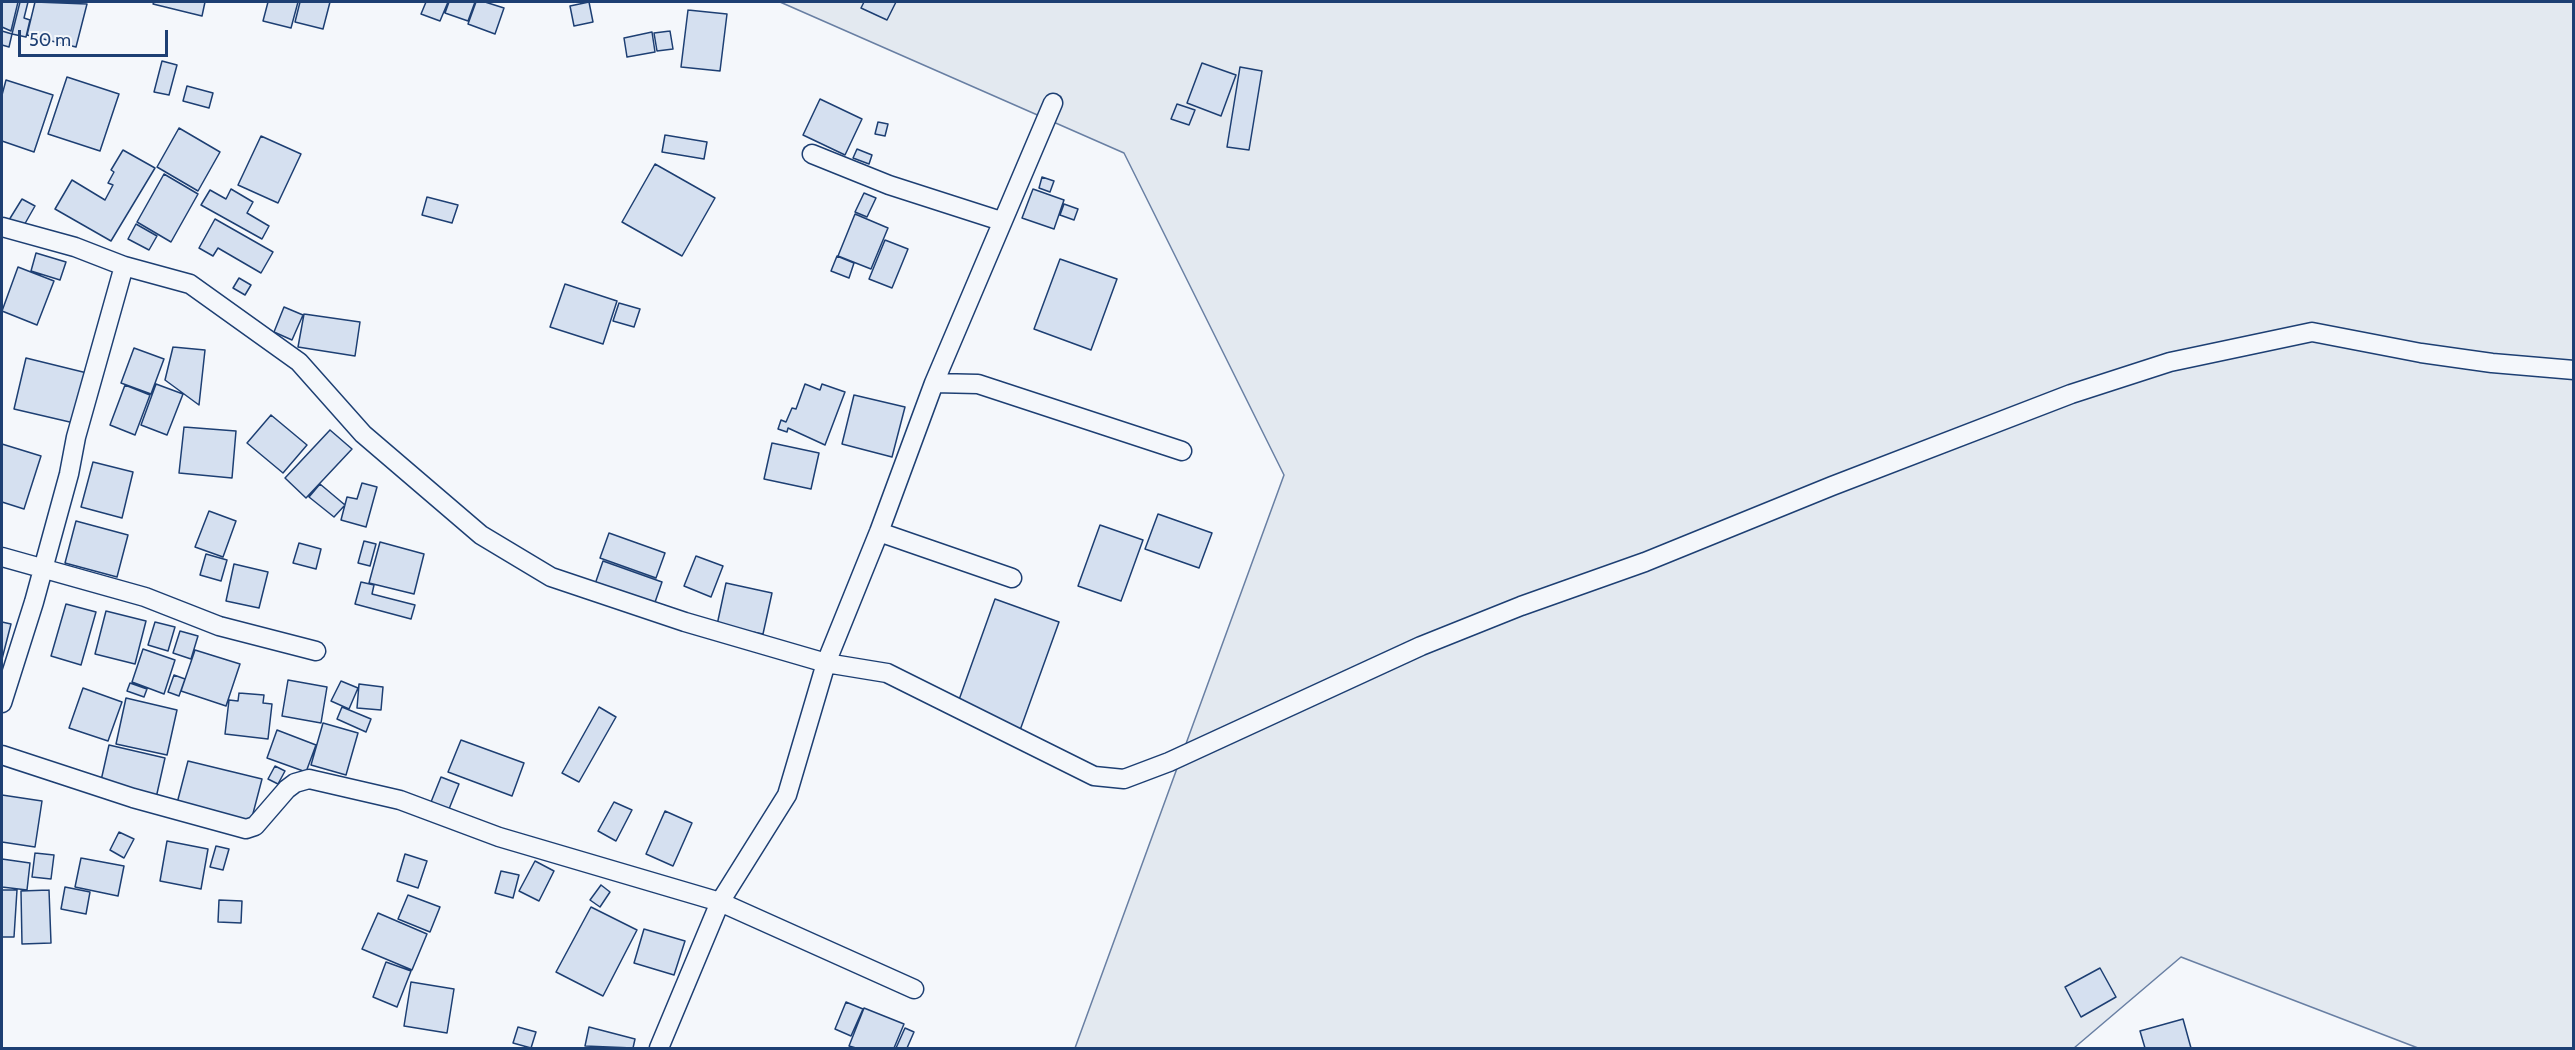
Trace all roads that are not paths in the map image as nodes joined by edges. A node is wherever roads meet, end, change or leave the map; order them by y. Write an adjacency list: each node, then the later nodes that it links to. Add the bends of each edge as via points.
1 (1053, 103): 3 (street)
2 (812, 154): 3 (street, via 888,185)
3 (1001, 221): 7 (street)
4 (2, 227): 5 (street, via 75,247)
5 (124, 266): 11 (street); 14 (street, via 190,284 298,362 363,434 481,536 550,577)
6 (2574, 370): 14 (street, via 2421,353 2312,332 2170,362 2071,394 1645,562 1521,606 1421,646 1124,779 1094,776 887,673)
7 (934, 383): 8 (street, via 978,384); 9 (street)
8 (1182, 451)
9 (879, 532): 12 (street); 14 (street)
10 (2, 556): 11 (street)
11 (42, 569): 13 (street, via 145,597 219,626); 15 (street)
12 (1012, 578)
13 (316, 651)
14 (826, 663): 17 (street, via 787,795)
15 (2, 703)
16 (2, 754): 17 (street, via 133,798 246,829 255,826 287,789 309,779 400,800 500,837)
17 (720, 902): 18 (street); 19 (street)
18 (914, 989)
19 (659, 1048)

